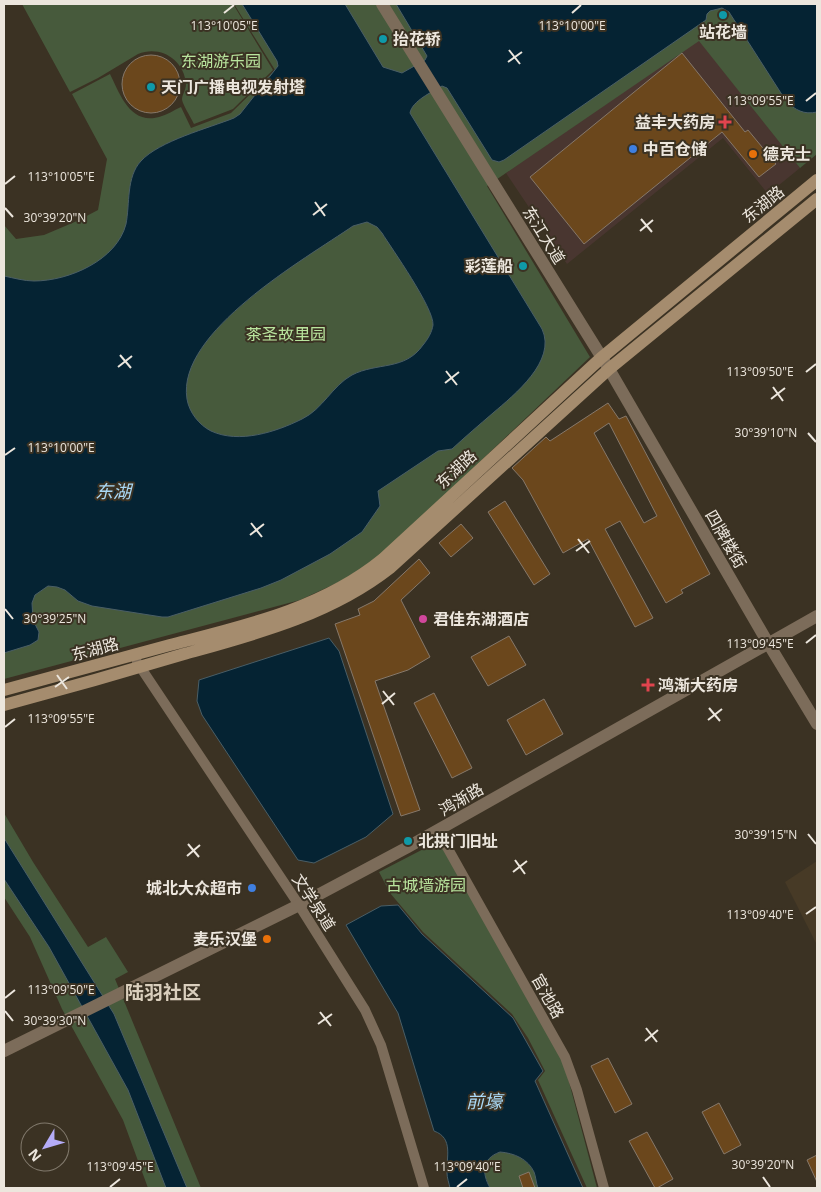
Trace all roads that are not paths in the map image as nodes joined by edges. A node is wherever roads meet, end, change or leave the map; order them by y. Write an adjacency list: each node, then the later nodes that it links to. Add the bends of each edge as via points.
1 (382, 4): 4 (street, 东江大道)
2 (817, 180): 4 (main road, 东湖路)
3 (817, 199): 5 (main road, 东湖路)
4 (601, 358): 5 (street, 东江大道); 8 (main road, 东湖路, via 383,559 355,580 324,597 262,620)
5 (609, 369): 7 (street, 四牌楼街); 9 (main road, 东湖路, via 390,568 360,589 330,606 271,629)
6 (817, 616): 7 (street, 鸿渐路)
7 (768, 643): 12 (street, 四牌楼街); 13 (street, 鸿渐路)
8 (132, 656): 9 (street, 文学泉道); 10 (main road, 东湖路)
9 (140, 667): 11 (main road, 东湖路); 14 (street, 文学泉道)
10 (4, 690)
11 (4, 705)
12 (817, 724)
13 (438, 831): 14 (street, 鸿渐路); 17 (street, 官池路, via 565,1057 578,1090)
14 (299, 905): 15 (street, 鸿渐路); 16 (street, 文学泉道, via 374,1027)
15 (4, 1051)
16 (424, 1188)
17 (604, 1188)

